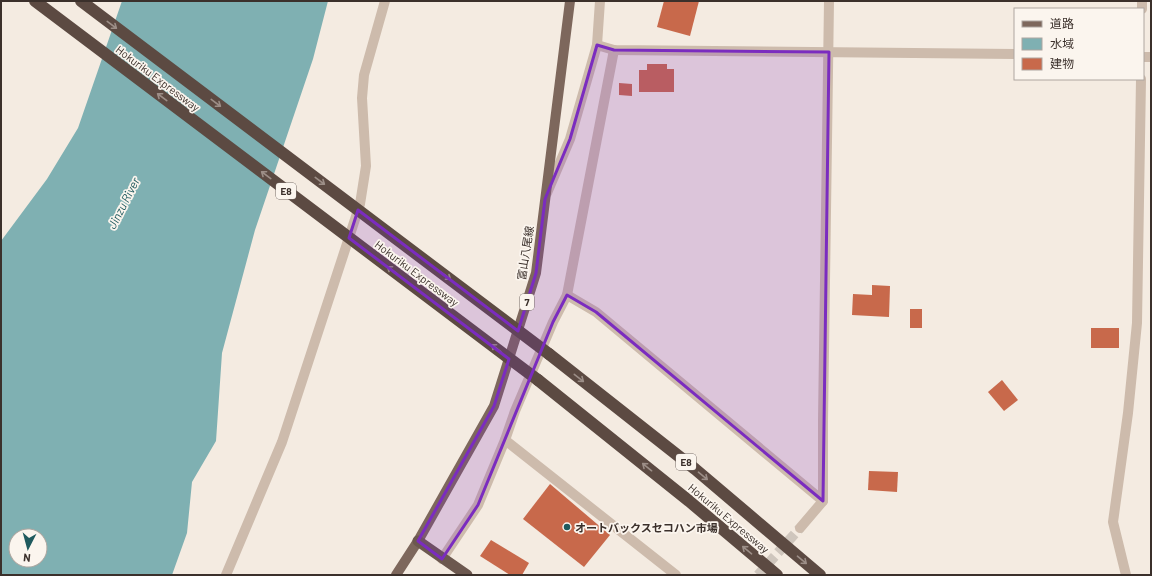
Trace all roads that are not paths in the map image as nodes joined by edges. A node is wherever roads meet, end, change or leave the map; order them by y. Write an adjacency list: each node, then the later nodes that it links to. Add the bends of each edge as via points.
1 (35, 1): 23 (highway, Hokuriku Expressway / E8, one-way to 1, bridge, via 538,380)
2 (81, 1): 24 (highway, Hokuriku Expressway / E8, one-way to 24, bridge, via 549,354 695,469)
3 (385, 1): 19 (street, via 364,75 362,98 366,166 360,204 282,442)
4 (570, 1): 12 (main road, 富山八尾線 / 7)
5 (600, 1): 7 (street)
6 (829, 1): 9 (street)
7 (597, 45): 8 (street); 12 (street, via 570,139)
8 (614, 50): 9 (street); 13 (street)
9 (829, 52): 10 (street); 15 (street)
10 (1014, 54)
11 (1141, 80): 25 (street, via 1137,323 1113,522)
12 (545, 199): 17 (main road, 富山八尾線 / 7, via 536,273 494,406)
13 (567, 295): 14 (street, via 552,322 515,411); 15 (street, via 596,312)
14 (506, 440): 18 (street, via 478,505); 22 (street)
15 (823, 501): 16 (street)
16 (800, 528)
17 (418, 541): 18 (highway); 20 (main road, 富山八尾線 / 7)
18 (442, 559): 21 (highway)
19 (226, 575)
20 (396, 575)
21 (467, 575)
22 (676, 575)
23 (777, 575)
24 (820, 575)
25 (1126, 575)

